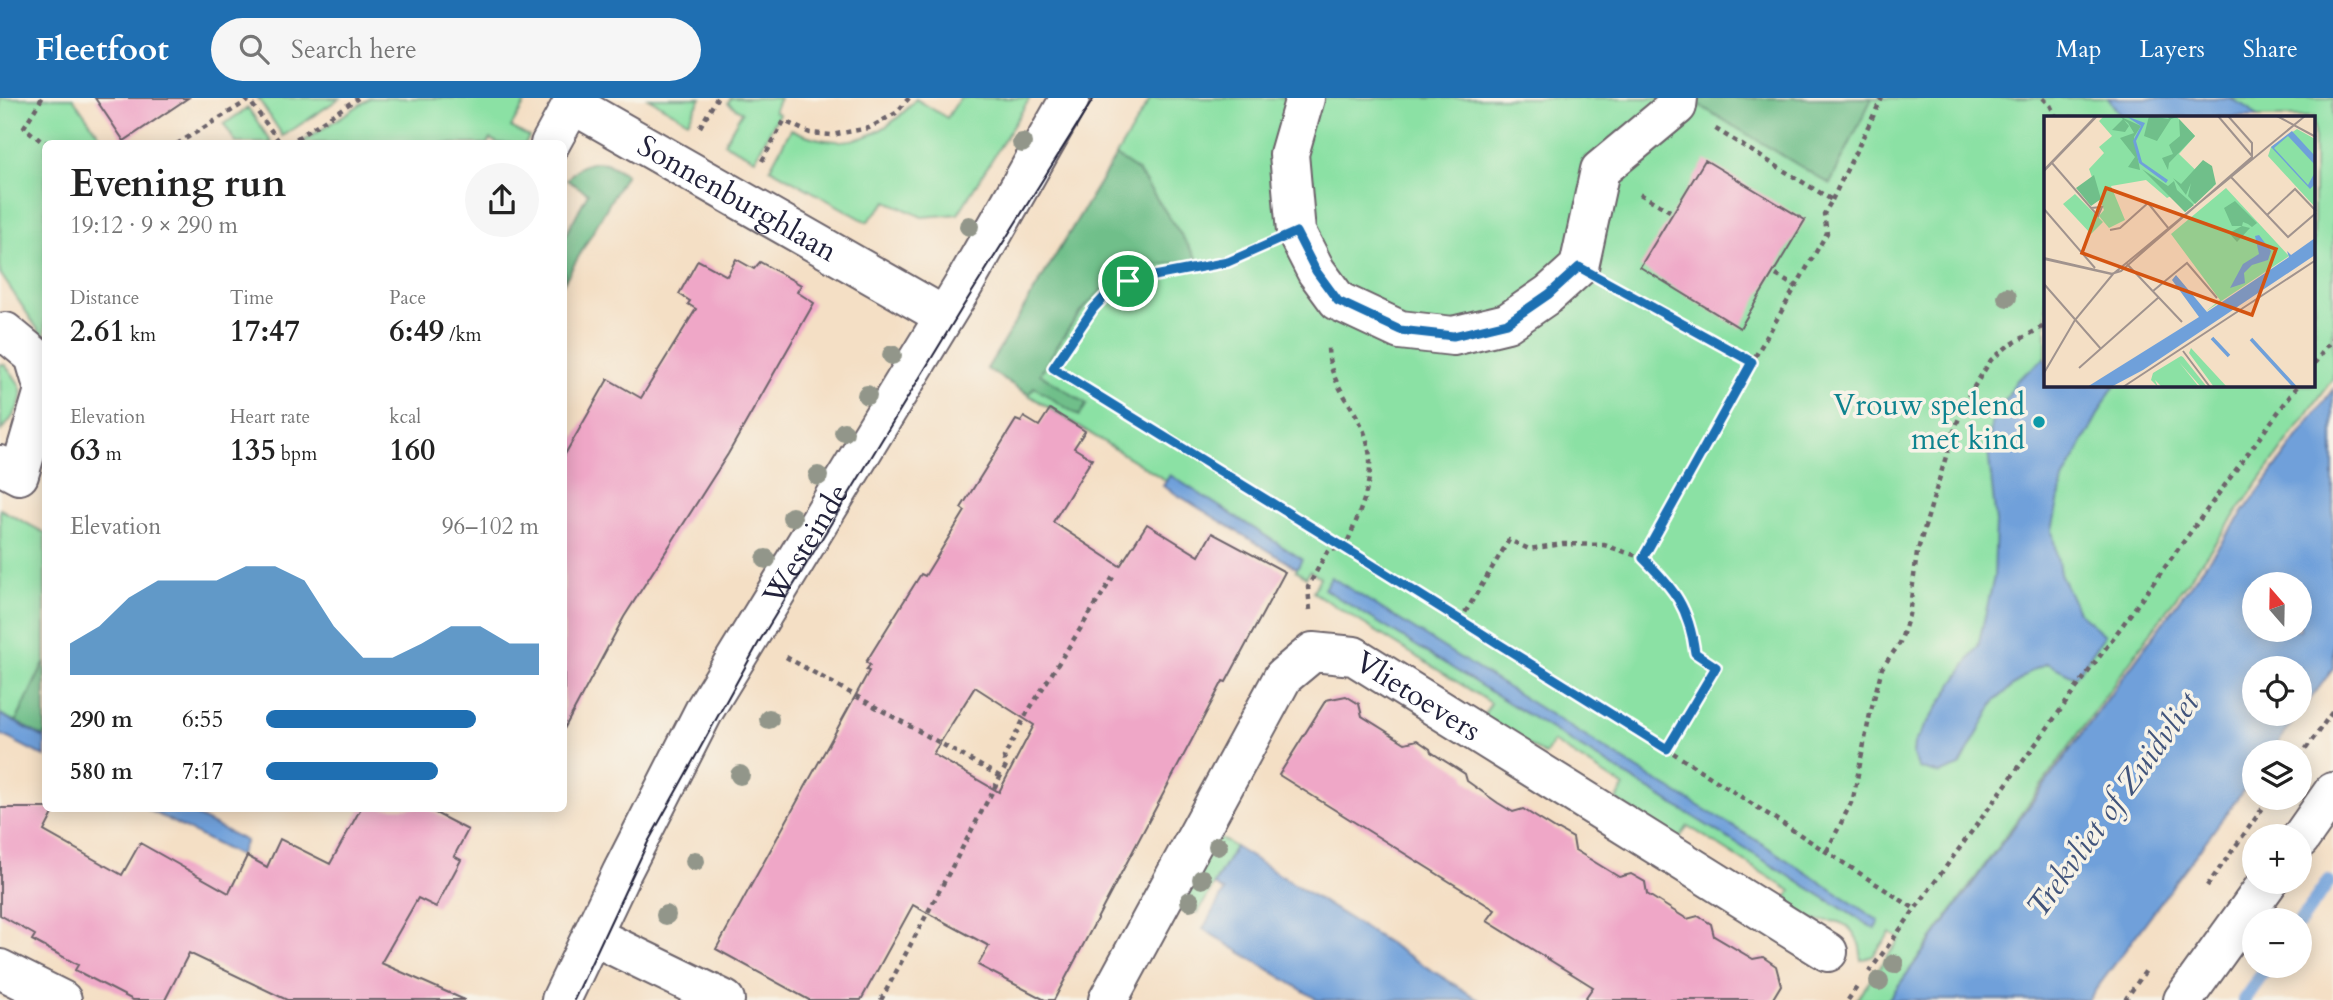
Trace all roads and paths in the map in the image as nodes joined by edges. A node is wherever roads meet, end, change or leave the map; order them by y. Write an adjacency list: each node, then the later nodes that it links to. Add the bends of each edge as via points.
1 (42, 98): 16 (path, via 24,127)
2 (358, 98): 14 (path)
3 (717, 98): 11 (path)
4 (909, 98): 17 (path, via 896,113 869,128 844,133 810,133 784,121)
5 (1070, 98): 26 (street, Westeinde)
6 (1305, 98): 21 (street, via 1289,154)
7 (1882, 98): 19 (path)
8 (2043, 98): 10 (path)
9 (1678, 102): 19 (path); 22 (street, via 1600,170)
10 (2055, 116)
11 (696, 134)
12 (188, 140): 13 (path, via 249,100)
13 (278, 140)
14 (294, 140)
15 (552, 140): 26 (street, Sonnenburghlaan, via 572,104)
16 (42, 141)
17 (757, 170)
18 (1637, 192): 20 (path)
19 (1832, 200): 24 (path, via 1824,214 1827,233)
20 (1670, 212)
21 (1296, 232): 25 (street); 36 (path, via 1228,262 1128,281 1093,309 1053,368)
22 (1579, 267): 25 (street, via 1507,323 1453,336 1400,330); 31 (path)
23 (1776, 275): 24 (path)
24 (1796, 286): 31 (path)
25 (1338, 301): 36 (path, via 1328,329 1328,359 1368,440 1371,470)
26 (944, 316): 41 (street, Westeinde)
27 (2044, 326): 48 (path, via 1991,360 1965,401 1917,553 1909,615 1900,643 1882,668 1853,799)
28 (0, 335): 32 (street, via 5,332 34,356)
29 (2333, 338): 30 (path)
30 (2316, 361)
31 (1752, 362): 37 (path)
32 (42, 383)
33 (2297, 387): 50 (path)
34 (42, 397): 35 (street, via 19,475)
35 (0, 465)
36 (1345, 548): 39 (path, via 1328,550); 40 (path)
37 (1643, 558): 40 (path, via 1604,545 1529,549 1509,540); 44 (path, via 1679,599 1695,653 1716,667)
38 (1113, 578): 45 (path, via 1027,713 1004,757)
39 (1308, 587)
40 (1460, 621): 44 (path)
41 (749, 636): 45 (path); 51 (street, Westeinde, via 705,709)
42 (2333, 711): 43 (path)
43 (2312, 740)
44 (1667, 749): 48 (path)
45 (1001, 777): 59 (path)
46 (2333, 792): 47 (street)
47 (2311, 824)
48 (1827, 851): 50 (path)
49 (2259, 894): 62 (street)
50 (1915, 909): 54 (path)
51 (593, 936): 57 (street, Westeinde); 58 (street)
52 (1828, 952): 60 (street, Vlietoevers, via 1354,656 1313,652 1283,677)
53 (0, 968): 56 (street)
54 (1865, 976)
55 (1860, 984): 61 (path)
56 (62, 1000)
57 (562, 1000)
58 (725, 1000)
59 (881, 1000)
60 (1108, 1000)
61 (1848, 1000)
62 (2183, 1000)

